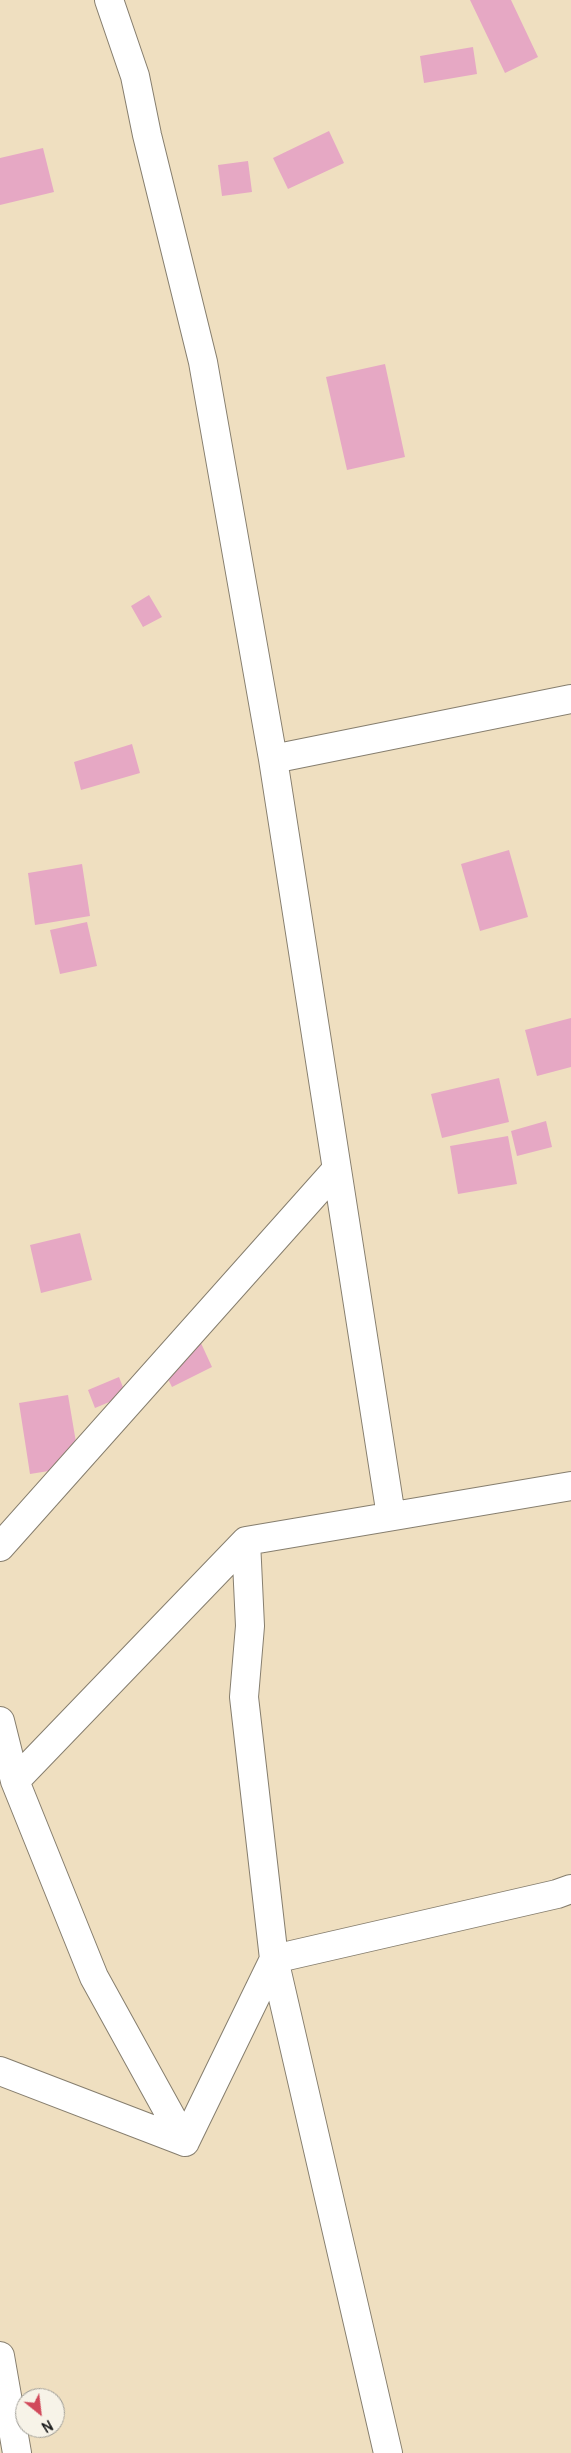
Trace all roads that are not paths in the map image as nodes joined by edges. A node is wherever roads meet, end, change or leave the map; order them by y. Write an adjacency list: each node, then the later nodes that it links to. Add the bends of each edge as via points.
1 (109, 0): 3 (street, via 135,76 203,362)
2 (571, 699): 3 (street)
3 (273, 759): 4 (street)
4 (336, 1170): 6 (street); 8 (street)
5 (571, 1486): 6 (street)
6 (391, 1516): 7 (street)
7 (246, 1541): 10 (street); 12 (street, via 250,1626 244,1697)
8 (0, 1547)
9 (0, 1721): 10 (street)
10 (15, 1781): 14 (street, via 94,1977)
11 (571, 1889): 12 (street)
12 (274, 1959): 14 (street); 17 (street)
13 (0, 2071): 14 (street)
14 (185, 2142)
15 (0, 2356): 16 (street)
16 (17, 2453)
17 (388, 2453)

